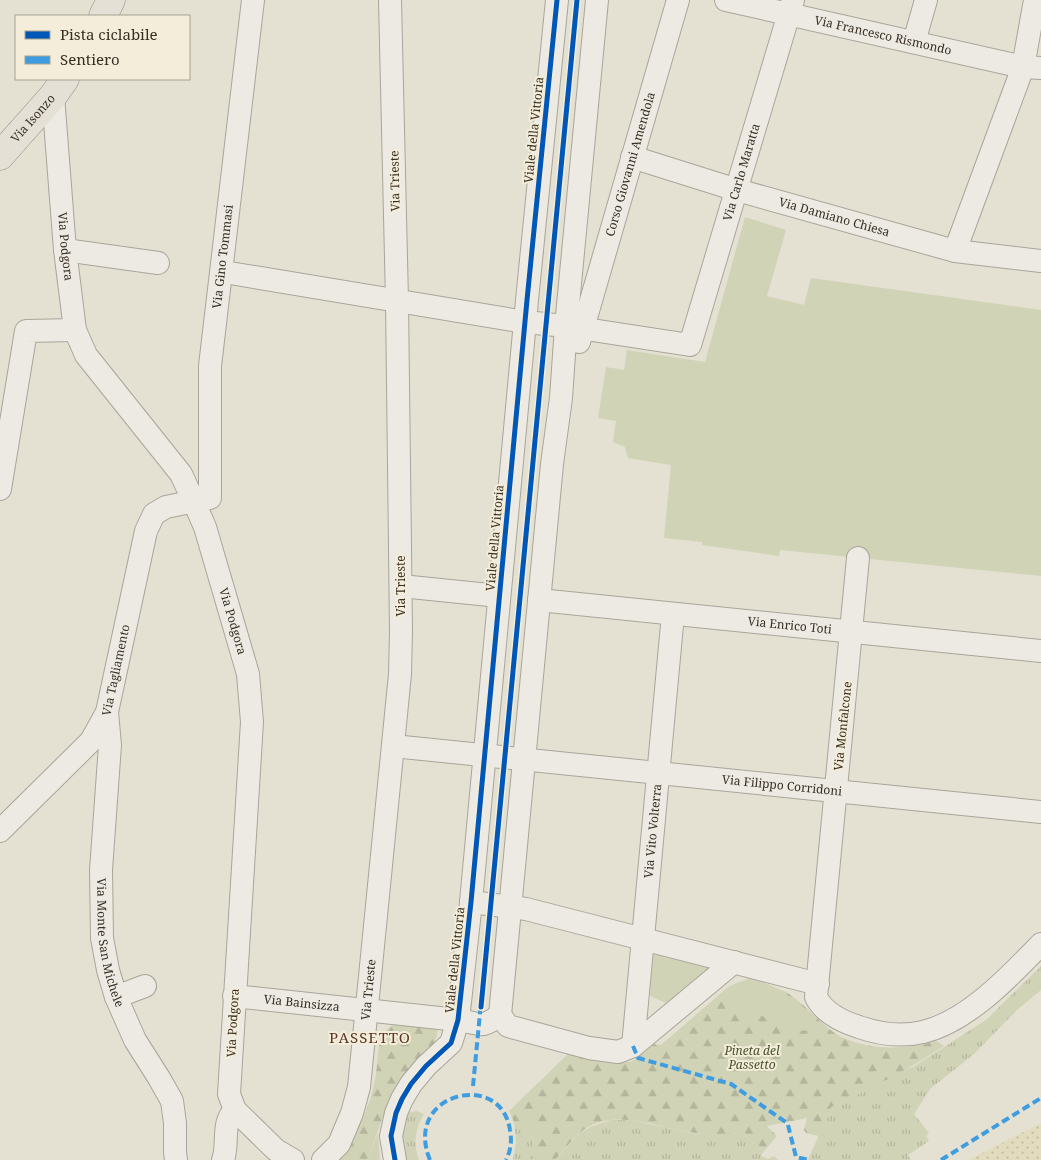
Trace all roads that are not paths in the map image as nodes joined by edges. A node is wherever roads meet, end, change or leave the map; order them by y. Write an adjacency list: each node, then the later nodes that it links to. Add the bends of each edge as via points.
1 (111, 0): 11 (main road)
2 (253, 0): 28 (street, Via Gino Tommasi, via 210,366 210,498)
3 (390, 0): 23 (street, Via Trieste)
4 (557, 0): 24 (street, Viale della Vittoria)
5 (597, 0): 25 (street)
6 (678, 0): 16 (street, Corso Giovanni Amendola)
7 (726, 0): 10 (street, Via Francesco Rismondo)
8 (926, 0): 12 (street)
9 (1035, 0): 13 (street)
10 (791, 7): 12 (street, Via Francesco Rismondo); 17 (street, Via Carlo Maratta)
11 (104, 15)
12 (914, 42): 13 (street, Via Francesco Rismondo)
13 (1032, 68): 19 (street)
14 (59, 88): 15 (main road, Via Isonzo); 18 (street, Via Podgora)
15 (0, 156)
16 (632, 157): 17 (street, Via Damiano Chiesa); 25 (street, Corso Giovanni Amendola)
17 (737, 190): 19 (street, Via Damiano Chiesa); 25 (street, Via Carlo Maratta, via 690,345)
18 (65, 250): 21 (street); 26 (street, Via Podgora)
19 (955, 252): 20 (street, Via Damiano Chiesa)
20 (1041, 261)
21 (158, 263)
22 (230, 274): 23 (street)
23 (397, 301): 24 (street); 30 (street, Via Trieste)
24 (525, 322): 25 (street); 31 (street, Viale della Vittoria)
25 (575, 327): 32 (street, Corso Giovanni Amendola, via 552,464)
26 (75, 330): 27 (street, via 26,331); 28 (street, Via Podgora, via 86,355 181,474)
27 (0, 489)
28 (194, 502): 36 (street, Via Tagliamento, via 166,507 154,514 146,531); 51 (street, Via Podgora, via 205,527 248,674 252,722)
29 (858, 558): 34 (street, Via Monfalcone)
30 (401, 586): 31 (street); 37 (street, Via Trieste, via 400,674)
31 (499, 596): 38 (street, Viale della Vittoria)
32 (539, 600): 33 (street, Via Enrico Toti); 39 (street)
33 (673, 614): 34 (street, Via Enrico Toti); 40 (street, Via Vito Volterra)
34 (852, 632): 35 (street, Via Enrico Toti); 41 (street, Via Monfalcone)
35 (1041, 651)
36 (107, 712): 43 (street, Via Tagliamento, via 91,740); 52 (street, Via Monte San Michele, via 110,746 101,870 102,938)
37 (393, 746): 38 (street); 53 (street, Via Trieste)
38 (484, 756): 39 (street); 44 (street, Viale della Vittoria)
39 (525, 760): 40 (street, Via Filippo Corridoni); 45 (street)
40 (658, 773): 41 (street, Via Filippo Corridoni); 46 (street, Via Vito Volterra)
41 (836, 790): 42 (street, Via Filippo Corridoni); 49 (street, Via Monfalcone)
42 (1041, 812)
43 (0, 831)
44 (471, 902): 45 (street, Viale della Vittoria); 55 (street, Viale della Vittoria)
45 (510, 906): 46 (street, Viale della Vittoria); 54 (street)
46 (643, 939): 48 (street, Viale della Vittoria); 56 (street, Via Vito Volterra)
47 (1041, 944): 49 (street, Via Monfalcone, via 969,1009 941,1026 922,1032 887,1034 851,1025 820,1005 816,997)
48 (734, 962): 49 (street, Viale della Vittoria); 56 (street)
49 (818, 984)
50 (145, 986): 52 (street)
51 (234, 996): 53 (street, Via Bainsizza); 57 (street, Via Podgora, via 229,1094)
52 (116, 997): 58 (street, Via Monte San Michele, via 136,1040 172,1101)
53 (368, 1011): 55 (street, Via Bainsizza); 61 (street, Via Trieste, via 359,1088 352,1113 339,1144)
54 (500, 1015): 55 (street, Via Bainsizza, via 490,1023 479,1025); 56 (street, via 508,1026 589,1048 618,1052)
55 (458, 1020): 62 (street, Viale della Vittoria, via 451,1043 426,1066 402,1099 391,1136)
56 (633, 1046)
57 (235, 1110): 59 (street, via 227,1122); 60 (street, via 276,1150)
58 (176, 1160)
59 (223, 1160)
60 (293, 1160)
61 (323, 1160)
62 (395, 1160)

